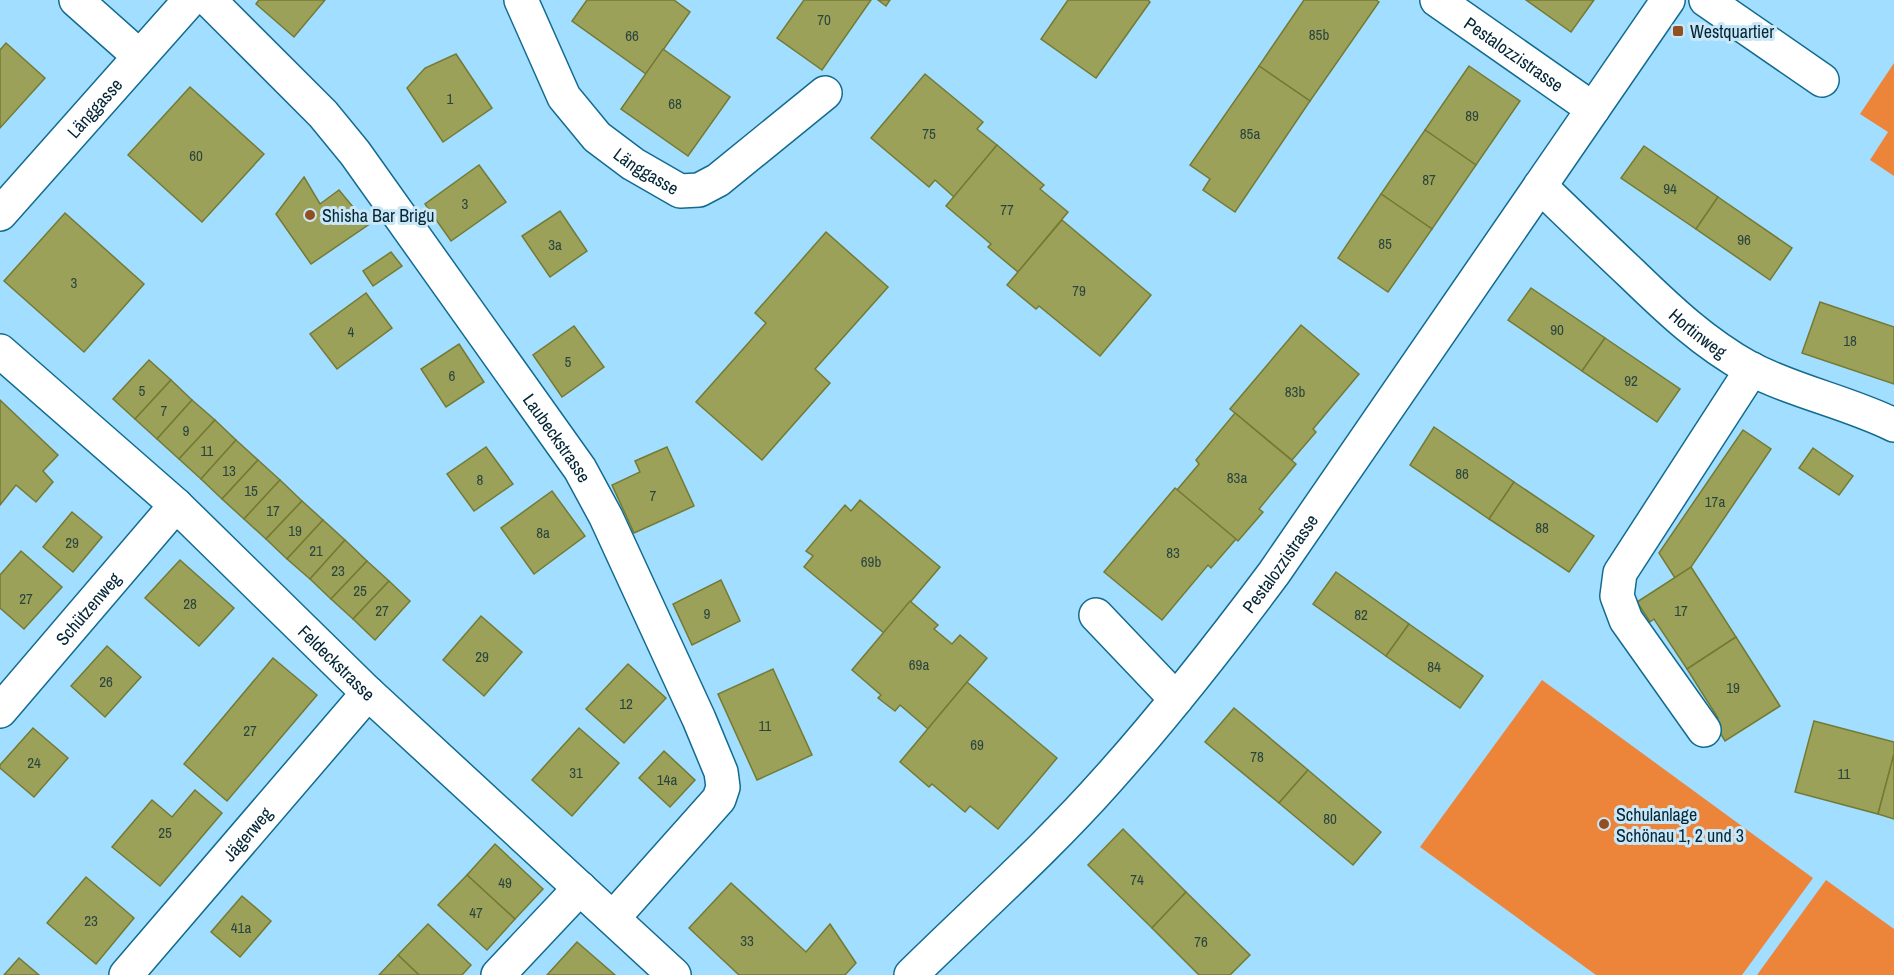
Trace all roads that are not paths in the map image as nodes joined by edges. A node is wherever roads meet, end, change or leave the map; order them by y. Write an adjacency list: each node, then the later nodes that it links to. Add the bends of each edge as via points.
1 (76, 0): 8 (street)
2 (190, 0): 8 (street, Länggasse)
3 (209, 0): 24 (street, Laubeckstrasse, via 322,114 355,153 580,469 699,719 721,772 723,787 719,799)
4 (521, 0): 10 (street, Länggasse, via 564,97 597,137 680,191 699,190 718,180)
5 (1437, 0): 11 (street, Pestalozzistrasse)
6 (1668, 0): 11 (street, Pestalozzistrasse)
7 (1706, 0): 9 (street)
8 (139, 56): 13 (street, Länggasse)
9 (1821, 80)
10 (825, 93)
11 (1593, 109): 12 (street, Pestalozzistrasse)
12 (1540, 186): 15 (street, Hortinweg, via 1680,320 1714,348); 20 (street, Pestalozzistrasse, via 1274,573)
13 (0, 214)
14 (0, 351): 17 (street, Feldeckstrasse)
15 (1752, 369): 16 (street, Hortinweg); 22 (street, via 1620,573 1617,596 1626,620)
16 (1894, 425)
17 (176, 505): 19 (street, Feldeckstrasse); 21 (street, Schützenweg)
18 (1096, 615): 20 (street)
19 (368, 693): 23 (street, Feldeckstrasse); 25 (street, Jägerweg)
20 (1176, 699): 28 (street, Pestalozzistrasse, via 1107,780)
21 (0, 711)
22 (1704, 730)
23 (580, 888): 24 (street, Feldeckstrasse); 26 (street)
24 (613, 918): 27 (street, Feldeckstrasse)
25 (126, 975)
26 (498, 975)
27 (674, 975)
28 (911, 975)

